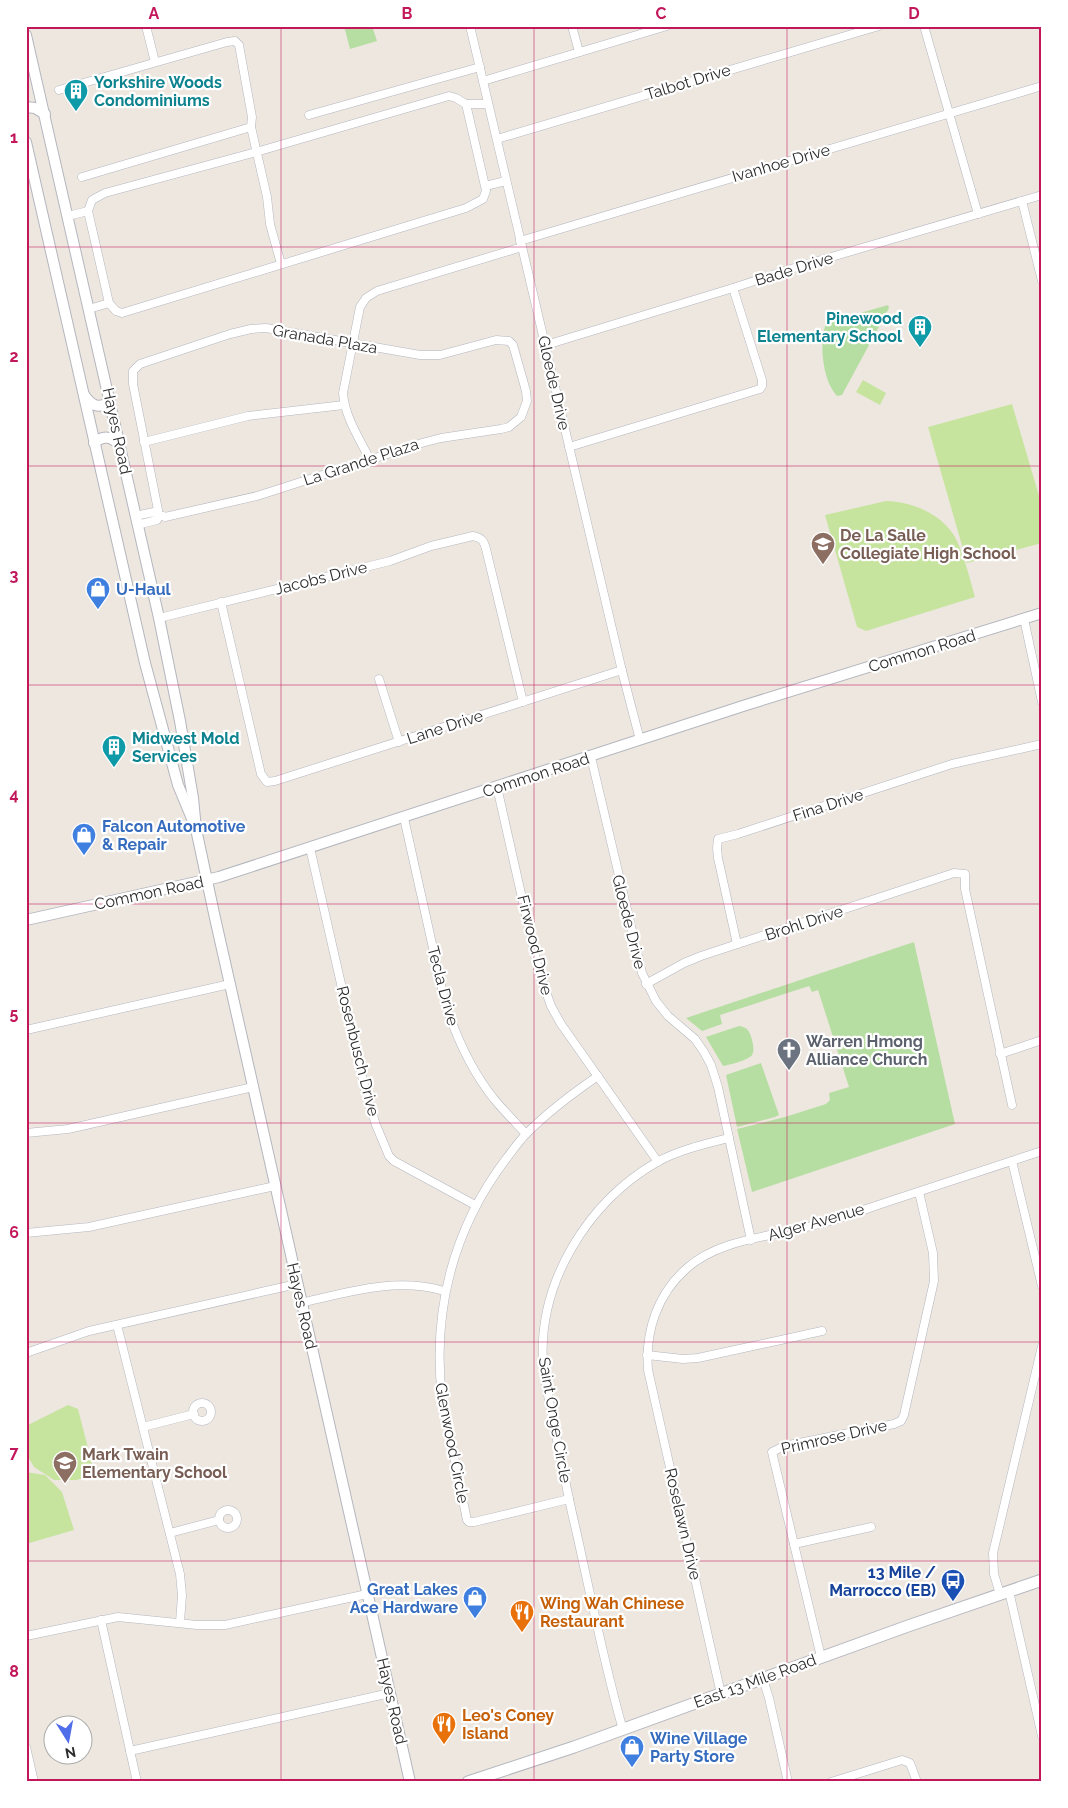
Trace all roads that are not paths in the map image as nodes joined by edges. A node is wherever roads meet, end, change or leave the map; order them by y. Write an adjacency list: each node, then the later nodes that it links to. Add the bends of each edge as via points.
1 (146, 26): 9 (street)
2 (470, 26): 10 (street, Gloede Drive)
3 (572, 26): 8 (street)
4 (667, 26): 8 (street)
5 (879, 26): 22 (street, Talbot Drive)
6 (924, 26): 18 (street)
7 (26, 35): 11 (street, Hayes Road)
8 (579, 52): 12 (street)
9 (155, 62): 14 (street); 21 (street, via 232,40 237,42 251,109)
10 (480, 67): 12 (street, Gloede Drive); 20 (street)
11 (30, 74): 19 (street, Hayes Road)
12 (483, 81): 16 (street, Gloede Drive)
13 (1042, 86): 18 (street, Ivanhoe Drive)
14 (60, 90)
15 (466, 104): 16 (street); 24 (street, via 456,98 443,97); 27 (street)
16 (488, 104): 22 (street, Gloede Drive)
17 (26, 107): 19 (street)
18 (950, 113): 31 (street); 33 (street, Ivanhoe Drive)
19 (45, 114): 32 (street, Hayes Road)
20 (309, 115)
21 (251, 127): 24 (street); 25 (street)
22 (497, 139): 26 (street, Gloede Drive)
23 (26, 142): 42 (street, Hayes Road)
24 (256, 152): 30 (street, via 105,193 92,200); 34 (street)
25 (82, 177)
26 (506, 181): 27 (street); 33 (street, Gloede Drive)
27 (485, 186): 34 (street, via 483,199 466,208)
28 (1042, 195): 29 (street, Bade Drive)
29 (1022, 201): 31 (street, Bade Drive); 35 (street)
30 (88, 211): 32 (street); 37 (street)
31 (978, 214): 36 (street, Bade Drive)
32 (68, 216): 38 (street, Hayes Road)
33 (521, 244): 39 (street, Ivanhoe Drive, via 377,291 366,298 360,308); 40 (street, Gloede Drive)
34 (281, 264): 37 (street, via 132,311 116,311)
35 (1042, 280)
36 (733, 288): 40 (street, Bade Drive); 47 (street, via 762,388)
37 (109, 303): 38 (street)
38 (89, 309): 43 (street, Hayes Road)
39 (352, 343): 41 (street, Granada Plaza, via 429,355 454,352 496,340 509,341); 44 (street); 45 (street, Granada Plaza, via 266,328 251,329 140,364 132,376)
40 (546, 345): 47 (street, Gloede Drive)
41 (523, 378): 49 (street, La Grande Plaza, via 527,401 525,410 509,427 441,438)
42 (83, 394): 43 (street, via 97,406); 46 (street, Hayes Road)
43 (110, 402): 48 (street, Hayes Road)
44 (344, 406): 45 (street, via 248,416); 49 (street)
45 (144, 442): 50 (street, Granada Plaza)
46 (94, 443): 48 (street, via 110,438); 61 (street, Hayes Road)
47 (569, 447): 56 (street, Gloede Drive)
48 (121, 448): 51 (street, Hayes Road)
49 (370, 460): 50 (street, La Grande Plaza, via 257,496 165,517)
50 (158, 515): 51 (street, La Grande Plaza, via 157,520)
51 (136, 521): 54 (street, Hayes Road)
52 (221, 602): 54 (street, Jacobs Drive); 58 (street, Jacobs Drive, via 390,561 431,546 473,536 482,539 486,549); 63 (street, Lane Drive, via 260,774 267,782)
53 (1042, 613): 55 (street, Common Road)
54 (159, 618): 60 (street, Hayes Road)
55 (1024, 619): 59 (street); 62 (street, Common Road)
56 (622, 670): 58 (street, Lane Drive); 62 (street, Gloede Drive)
57 (379, 679): 63 (street)
58 (523, 702): 63 (street, Lane Drive)
59 (1042, 702)
60 (180, 721): 61 (street); 68 (street, Hayes Road)
61 (162, 725): 68 (street, Hayes Road, via 178,785)
62 (640, 740): 65 (street, Common Road)
63 (399, 742)
64 (1042, 744): 72 (street, Fina Drive, via 952,764 718,839 718,858)
65 (591, 757): 66 (street, Common Road); 74 (street, Gloede Drive)
66 (497, 787): 67 (street, Common Road); 78 (street, Firwood Drive, via 550,1006)
67 (404, 818): 69 (street, Common Road); 82 (street, Tecla Drive, via 453,1026 479,1078)
68 (196, 829): 70 (street, Hayes Road)
69 (310, 848): 70 (street, Common Road); 89 (street, Rosenbusch Drive, via 365,1089 390,1156 400,1166)
70 (207, 881): 71 (street, Common Road); 73 (street, Hayes Road)
71 (26, 920)
72 (737, 944): 74 (street, Brohl Drive, via 684,963); 77 (street, Brohl Drive, via 954,873 965,874 965,889)
73 (230, 984): 75 (street); 79 (street, Hayes Road)
74 (646, 984): 83 (street, Gloede Drive, via 668,1016 695,1038 708,1058)
75 (26, 1030)
76 (1042, 1040): 77 (street)
77 (1000, 1054): 80 (street)
78 (598, 1076): 82 (street, Glenwood Circle, via 555,1107); 86 (street, Firwood Drive)
79 (253, 1087): 81 (street, via 68,1129); 87 (street, Hayes Road)
80 (1012, 1105)
81 (26, 1133)
82 (526, 1134): 89 (street, Glenwood Circle)
83 (729, 1138): 86 (street, Saint Onge Circle); 91 (street, Gloede Drive)
84 (1042, 1150): 85 (street, Alger Avenue)
85 (1012, 1161): 88 (street, Alger Avenue); 93 (street)
86 (658, 1162): 103 (street, Saint Onge Circle, via 618,1190 593,1216 560,1271 550,1302 543,1363)
87 (275, 1186): 90 (street, via 89,1227); 92 (street, Hayes Road)
88 (919, 1192): 91 (street, Alger Avenue, via 816,1225); 107 (street, Primrose Drive, via 933,1253 934,1280 904,1415 894,1424 784,1446 772,1452)
89 (476, 1205): 94 (street, Glenwood Circle)
90 (26, 1233)
91 (751, 1240): 100 (street, Alger Avenue, via 711,1252 678,1277 652,1320)
92 (297, 1284): 95 (street, Hayes Road); 96 (street)
93 (1042, 1286)
94 (444, 1292): 95 (street, via 428,1287 390,1285); 103 (street, Glenwood Circle, via 439,1345 440,1378 467,1520 474,1522)
95 (301, 1303): 110 (street, Hayes Road)
96 (117, 1325): 99 (street); 102 (street)
97 (822, 1331): 100 (street, via 698,1358)
98 (1042, 1346): 109 (street, via 992,1553 994,1574)
99 (26, 1353)
100 (647, 1354): 117 (street, Roselawn Drive)
101 (194, 1414): 102 (street)
102 (143, 1427): 106 (street)
103 (569, 1499): 118 (street, Saint Onge Circle)
104 (219, 1520): 106 (street)
105 (871, 1527): 107 (street)
106 (170, 1533): 112 (street, via 181,1582)
107 (794, 1544): 114 (street, Primrose Drive)
108 (1042, 1580): 109 (main road, East 13 Mile Road)
109 (1004, 1593): 114 (main road, East 13 Mile Road); 119 (street)
110 (367, 1594): 112 (street, via 235,1624 210,1626); 116 (street, Hayes Road)
111 (101, 1620): 112 (street, via 126,1617); 113 (street); 121 (street)
112 (180, 1622)
113 (26, 1636)
114 (821, 1657): 115 (main road, East 13 Mile Road)
115 (763, 1679): 117 (main road, East 13 Mile Road); 126 (street)
116 (390, 1693): 121 (street); 124 (street, Hayes Road)
117 (721, 1694): 118 (main road, East 13 Mile Road)
118 (623, 1730): 125 (main road, East 13 Mile Road)
119 (1042, 1736)
120 (26, 1747): 122 (street)
121 (130, 1751): 123 (street)
122 (34, 1782)
123 (137, 1782)
124 (410, 1782)
125 (468, 1782)
126 (788, 1782)
127 (831, 1782): 128 (street, via 907,1760)
128 (917, 1782)

